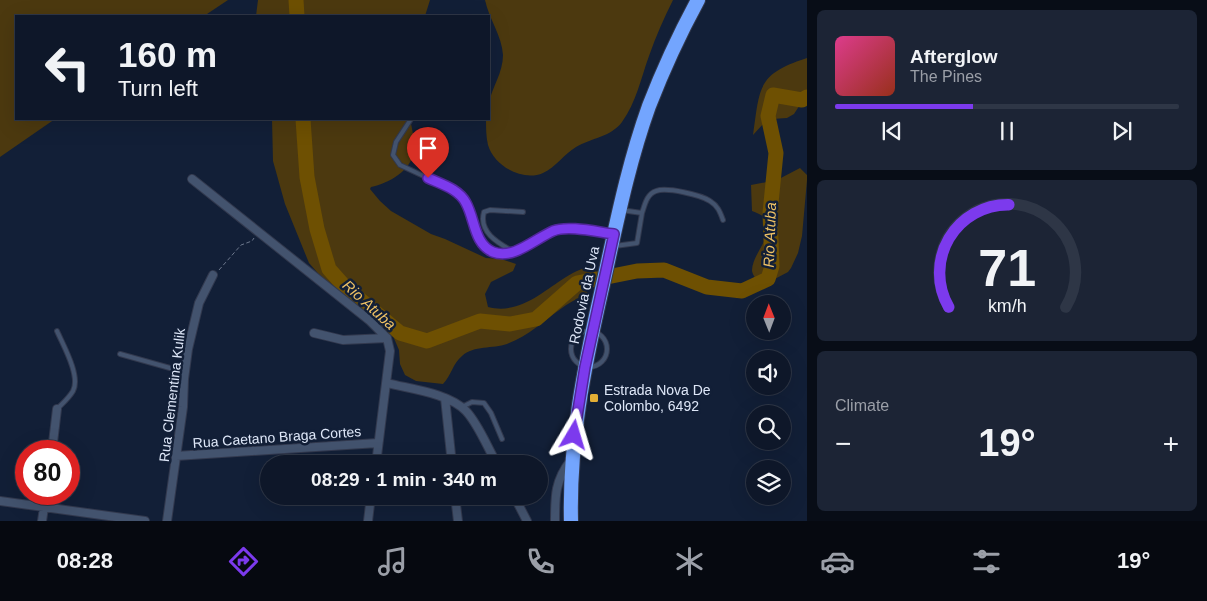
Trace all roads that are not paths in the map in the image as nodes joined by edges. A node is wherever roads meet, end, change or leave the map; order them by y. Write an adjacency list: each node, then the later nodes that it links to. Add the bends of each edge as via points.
1 (698, 0): 4 (highway, Rodovia da Uva, via 648,107)
2 (410, 120): 9 (lane, via 396,142 393,154 400,165 456,191 466,202 481,244 494,252)
3 (192, 179): 13 (street, via 369,320)
4 (619, 210): 6 (lane); 8 (highway, Rodovia da Uva)
5 (523, 212): 9 (lane, via 490,210 484,212 482,218 485,229 495,241)
6 (642, 213): 7 (lane, via 648,196 665,190 710,201 719,209); 8 (lane, via 637,243)
7 (723, 220)
8 (612, 241): 9 (lane, via 574,229 554,230); 27 (highway, Rodovia da Uva, via 585,367)
9 (515, 252)
10 (212, 275): 15 (street, Rua Clementina Kulik, via 199,303)
11 (57, 331): 19 (lane, via 72,365 75,381 74,389)
12 (314, 334): 13 (street, via 343,340)
13 (386, 338): 16 (street, via 390,350)
14 (120, 354): 15 (lane, via 170,368)
15 (184, 379): 26 (street, Rua Clementina Kulik)
16 (387, 383): 17 (street); 22 (street)
17 (445, 398): 18 (street); 24 (street)
18 (462, 407): 21 (lane, via 472,402 484,403); 25 (street, via 473,419)
19 (57, 409): 20 (street)
20 (53, 440)
21 (502, 440)
22 (378, 443): 23 (street); 26 (street, Rua Caetano Braga Cortes)
23 (377, 455)
24 (451, 455)
25 (491, 455)
26 (176, 456): 35 (street, Rua Clementina Kulik)
27 (573, 458): 39 (street, via 557,485); 40 (highway, Rodovia da Uva)
28 (0, 501): 32 (street)
29 (370, 505): 36 (street)
30 (456, 505): 37 (street)
31 (519, 505): 38 (street)
32 (44, 507): 33 (street); 34 (street)
33 (42, 521)
34 (145, 521)
35 (167, 521)
36 (368, 521)
37 (458, 521)
38 (527, 521)
39 (555, 521)
40 (571, 521)

